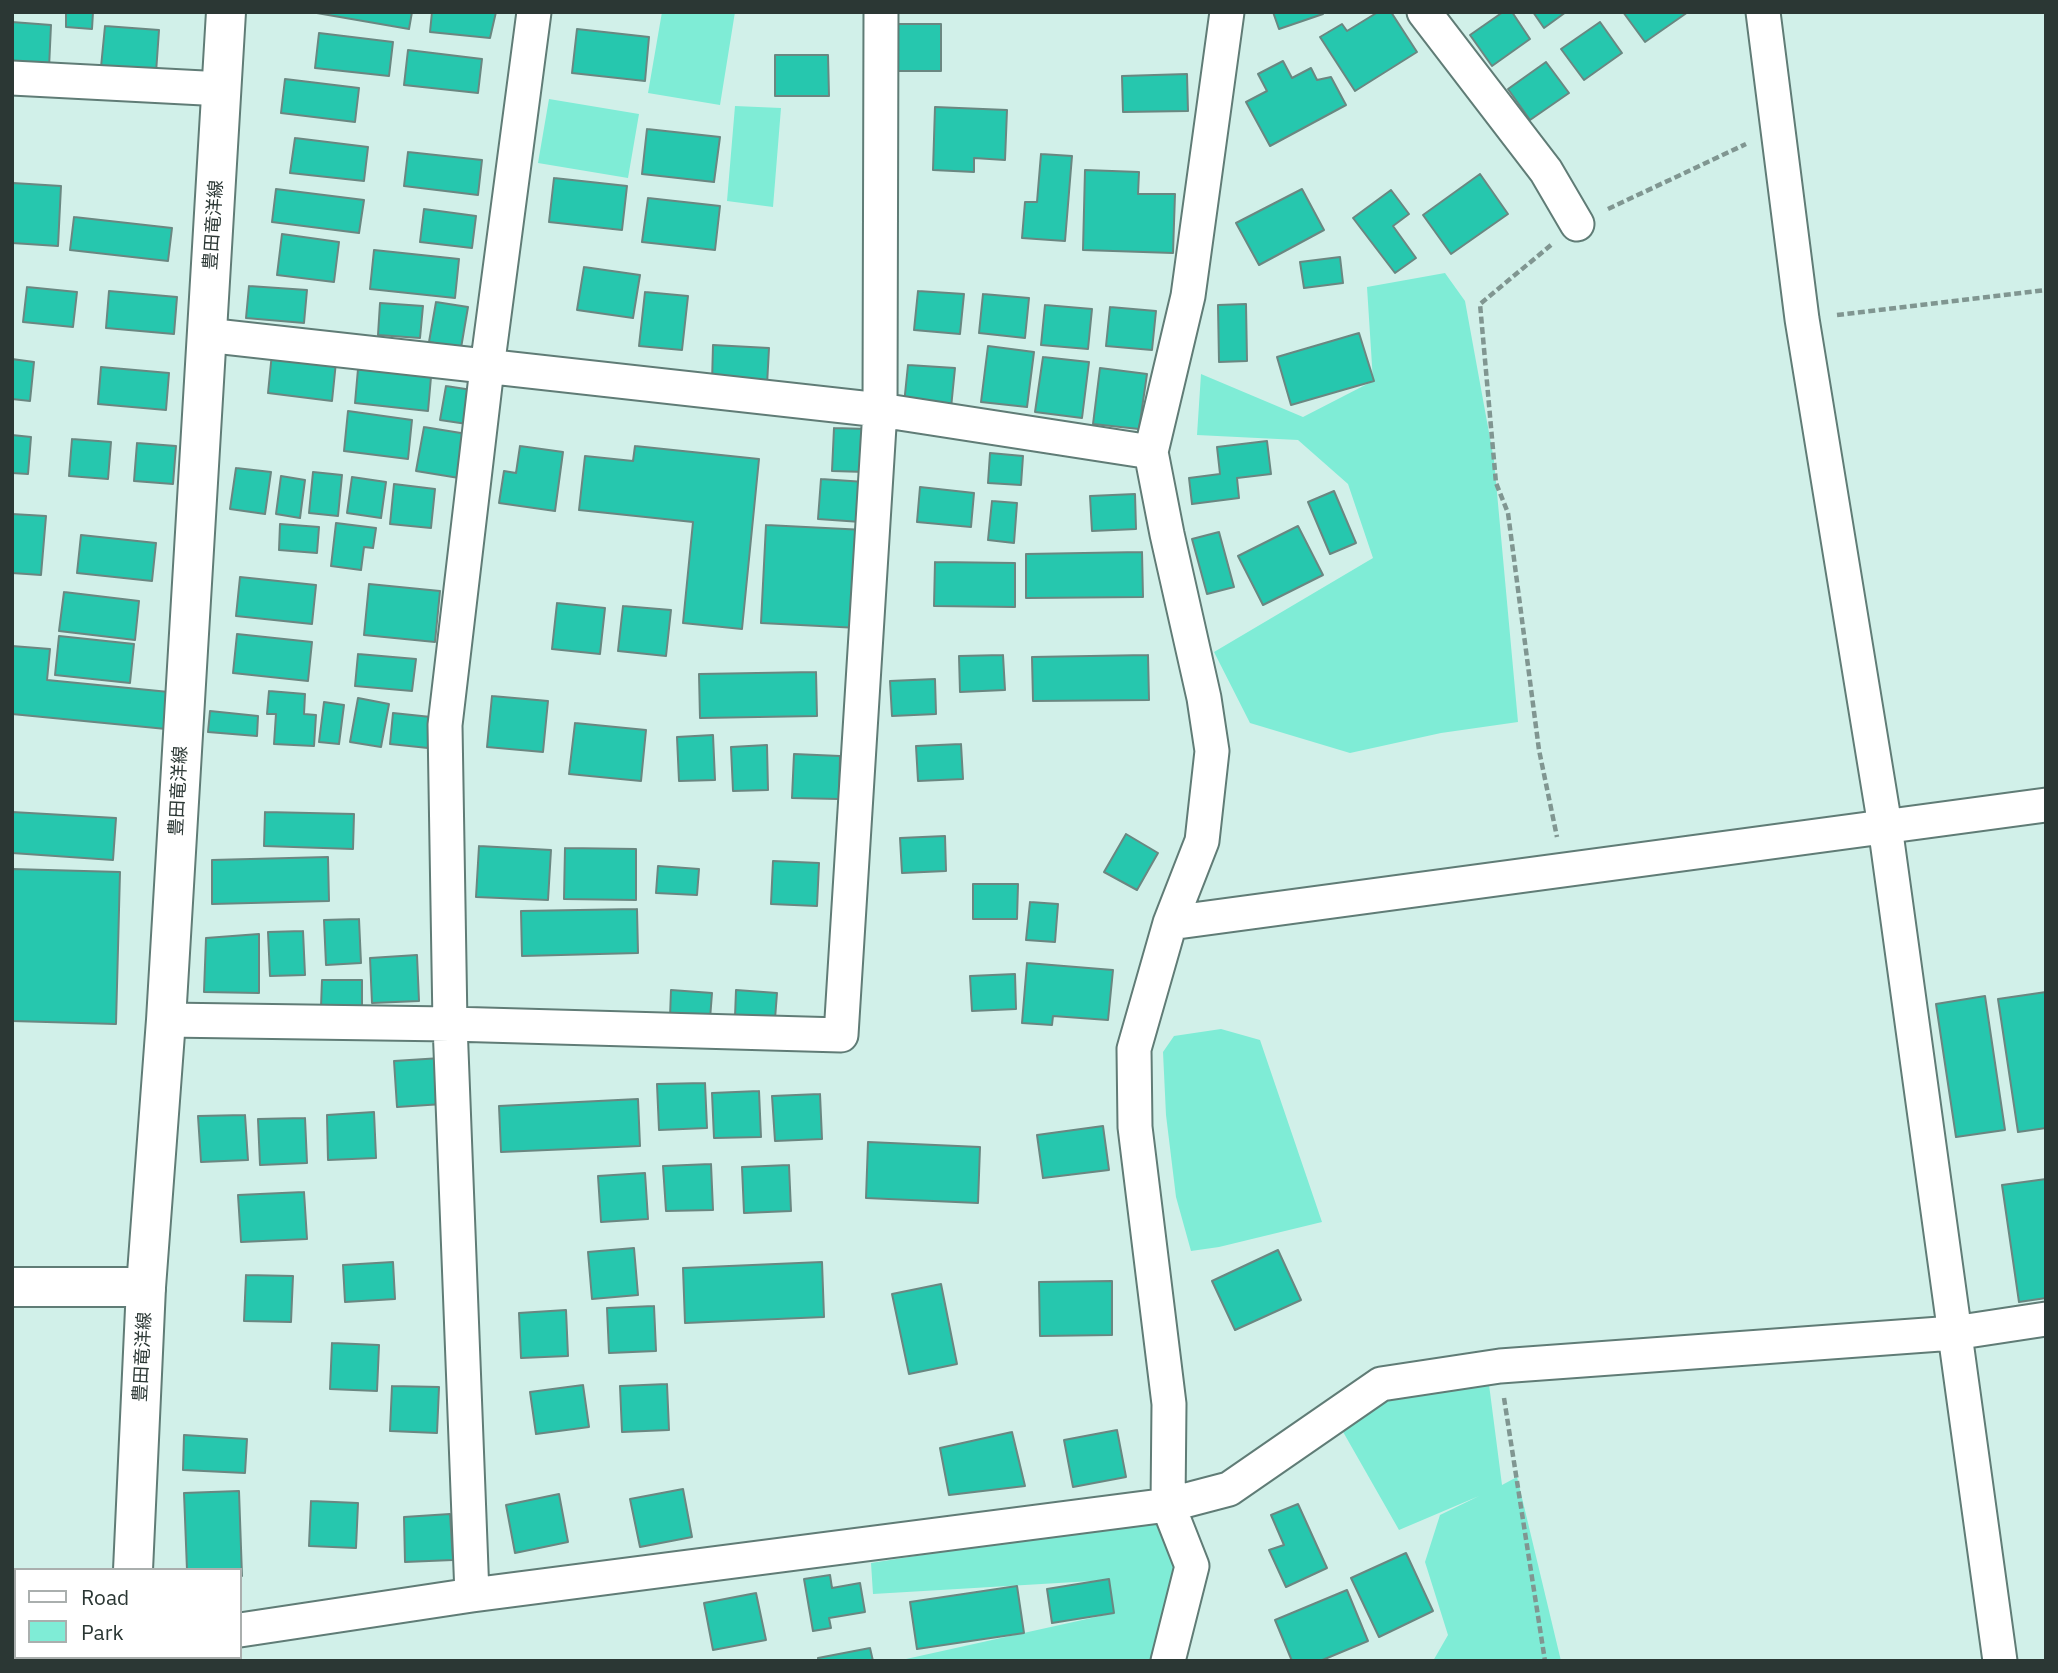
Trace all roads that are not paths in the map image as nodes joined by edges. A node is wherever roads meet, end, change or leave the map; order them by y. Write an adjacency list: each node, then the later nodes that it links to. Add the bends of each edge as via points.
1 (226, 12): 8 (main road, 豊田竜洋線)
2 (534, 12): 11 (street)
3 (881, 12): 12 (street)
4 (1227, 12): 13 (street, via 1188,296)
5 (1424, 12): 9 (street, via 1546,171)
6 (1763, 12): 15 (street, via 1802,319)
7 (12, 78): 8 (street)
8 (223, 89): 10 (main road, 豊田竜洋線)
9 (1577, 224)
10 (206, 335): 11 (street); 17 (main road, 豊田竜洋線)
11 (487, 368): 12 (street); 18 (street, via 445,725)
12 (880, 410): 13 (street); 18 (street, via 841,1035)
13 (1151, 452): 16 (street, via 1212,751 1202,841)
14 (2046, 805): 15 (street)
15 (1885, 827): 16 (street); 22 (street)
16 (1170, 923): 23 (street, via 1134,1049 1135,1127 1169,1404)
17 (166, 1020): 18 (street); 20 (main road, 豊田竜洋線)
18 (450, 1024): 25 (street)
19 (12, 1287): 20 (main road)
20 (146, 1287): 24 (main road, 豊田竜洋線)
21 (2046, 1319): 22 (street)
22 (1954, 1333): 23 (street, via 1500,1366 1381,1384 1229,1489); 28 (street)
23 (1168, 1505): 25 (street); 27 (street, via 1192,1566)
24 (133, 1568)
25 (472, 1595): 26 (street)
26 (242, 1630)
27 (1168, 1661)
28 (2000, 1661)

